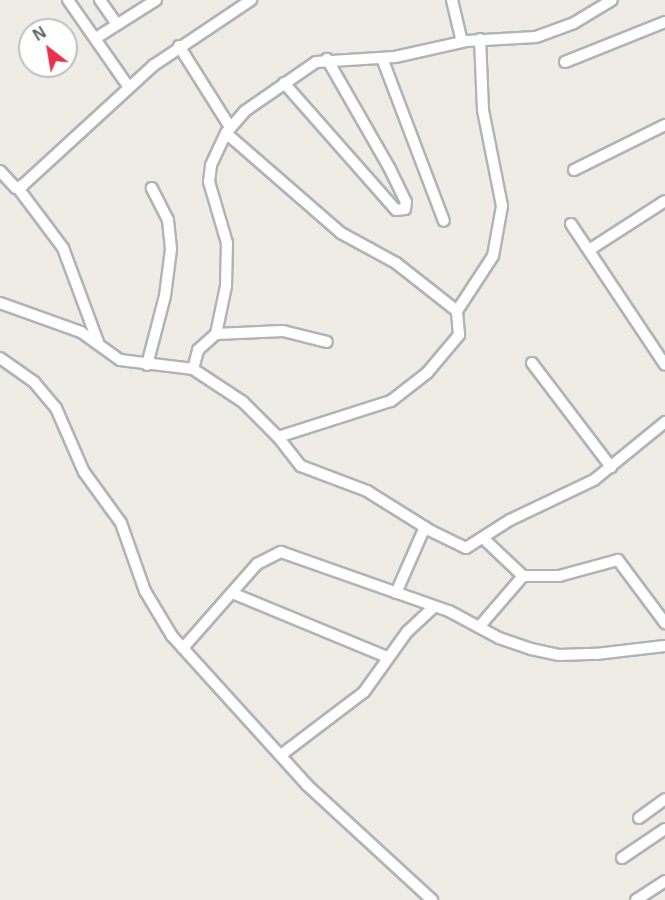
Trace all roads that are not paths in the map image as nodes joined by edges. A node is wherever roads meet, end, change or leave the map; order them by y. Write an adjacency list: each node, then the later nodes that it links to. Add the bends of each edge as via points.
1 (68, 0): 9 (street)
2 (100, 0): 8 (street)
3 (251, 0): 12 (street)
4 (452, 0): 11 (street)
5 (612, 0): 10 (street, via 574,23 536,37)
6 (153, 1): 8 (street)
7 (665, 22): 15 (street)
8 (117, 24): 9 (street)
9 (96, 38): 17 (street)
10 (480, 39): 11 (street); 29 (street, via 482,102 502,206 493,256)
11 (462, 42): 13 (street)
12 (179, 46): 17 (street); 19 (street)
13 (382, 58): 14 (street); 25 (street)
14 (327, 59): 16 (street); 16 (street, via 390,169 405,209 396,210)
15 (566, 62)
16 (284, 83): 19 (street, via 245,111)
17 (128, 86): 22 (street)
18 (665, 125): 20 (street)
19 (228, 130): 29 (street, via 340,233 396,263); 30 (street, via 209,174 227,243 226,286)
20 (574, 170)
21 (0, 171): 22 (street)
22 (18, 188): 31 (street, via 63,248)
23 (152, 188): 35 (street, via 168,220 171,249 165,297)
24 (665, 201): 27 (street)
25 (444, 221)
26 (571, 224): 27 (street)
27 (589, 250): 36 (street)
28 (0, 303): 31 (street, via 21,308)
29 (457, 311): 39 (street, via 459,335 408,390 369,411)
30 (216, 334): 32 (street, via 283,331); 37 (street, via 198,350)
31 (98, 342): 35 (street, via 114,358)
32 (327, 342)
33 (0, 358): 50 (street, via 34,382 56,408 87,477 120,523 155,613)
34 (532, 363): 40 (street)
35 (147, 364): 37 (street)
36 (665, 365)
37 (193, 369): 39 (street, via 243,402)
38 (665, 422): 40 (street)
39 (279, 437): 41 (street, via 304,469 367,491)
40 (611, 467): 42 (street, via 572,492 510,520)
41 (425, 527): 42 (street, via 466,548); 45 (street)
42 (484, 539): 43 (street)
43 (522, 576): 47 (street, via 559,576 618,560); 48 (street)
44 (232, 593): 45 (street, via 257,564 275,552); 50 (street); 51 (street)
45 (396, 593): 46 (street)
46 (434, 607): 48 (street); 51 (street)
47 (665, 623)
48 (479, 627): 49 (street, via 531,649 559,654)
49 (665, 646)
50 (183, 648): 52 (street)
51 (387, 657): 52 (street, via 364,692)
52 (281, 755): 58 (street, via 354,832)
53 (665, 799): 54 (street)
54 (639, 818)
55 (665, 829): 56 (street)
56 (621, 858)
57 (665, 881): 59 (street)
58 (432, 900)
59 (636, 900)

